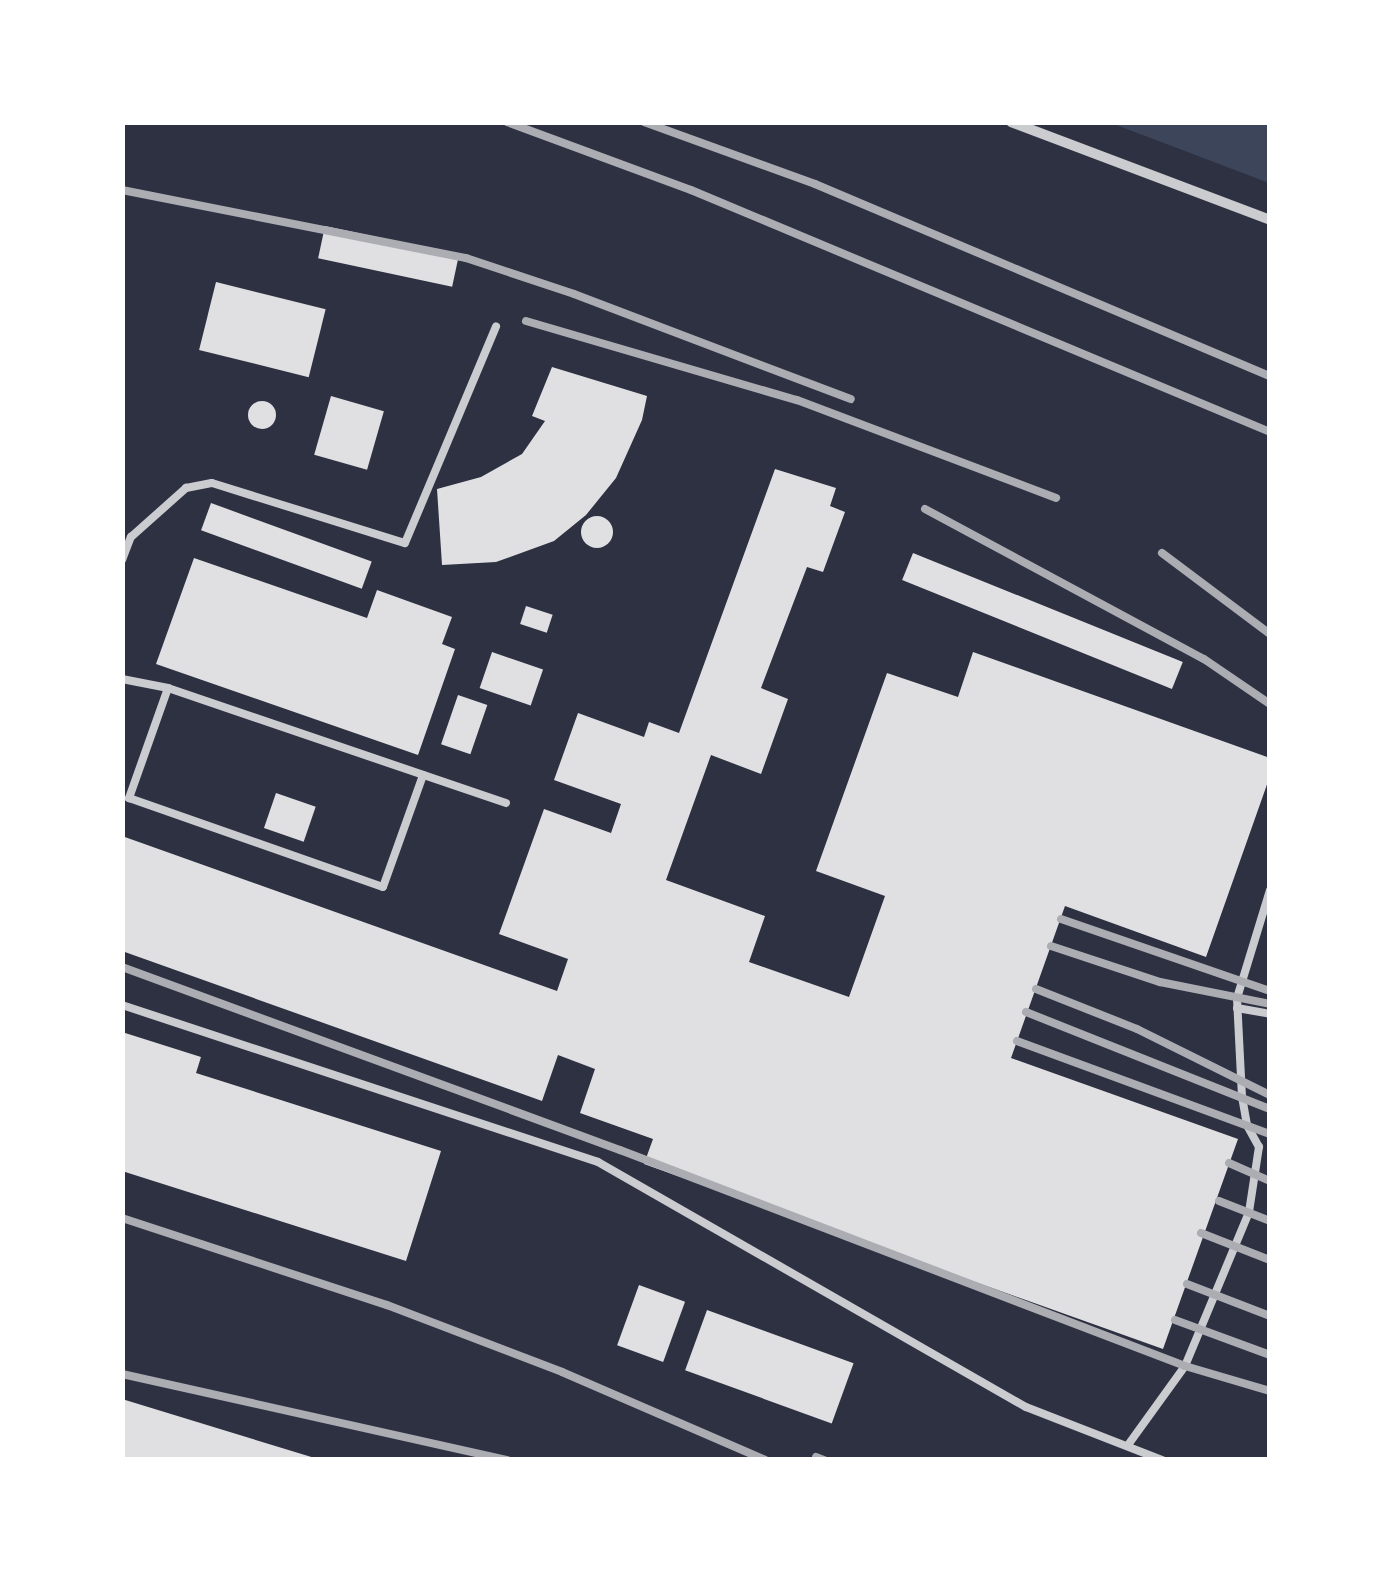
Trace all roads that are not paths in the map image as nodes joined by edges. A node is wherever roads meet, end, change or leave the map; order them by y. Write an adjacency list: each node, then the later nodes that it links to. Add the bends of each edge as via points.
1 (1011, 122): 2 (street)
2 (1270, 220)
3 (496, 326): 4 (lane, via 405,543 212,483 186,488)
4 (127, 536): 5 (lane)
5 (122, 560)
6 (122, 680): 7 (lane)
7 (168, 688): 8 (lane); 8 (lane, via 129,798 383,887)
8 (423, 775): 9 (lane)
9 (506, 803)
10 (1270, 890): 12 (lane)
11 (122, 1005): 16 (lane, via 598,1162 1026,1406)
12 (1237, 1008): 13 (lane); 14 (lane, via 1242,1098)
13 (1270, 1014)
14 (1260, 1147): 15 (lane); 16 (lane, via 1250,1212 1202,1330 1186,1366)
15 (1270, 1152)
16 (1128, 1445): 17 (lane)
17 (1162, 1460)

